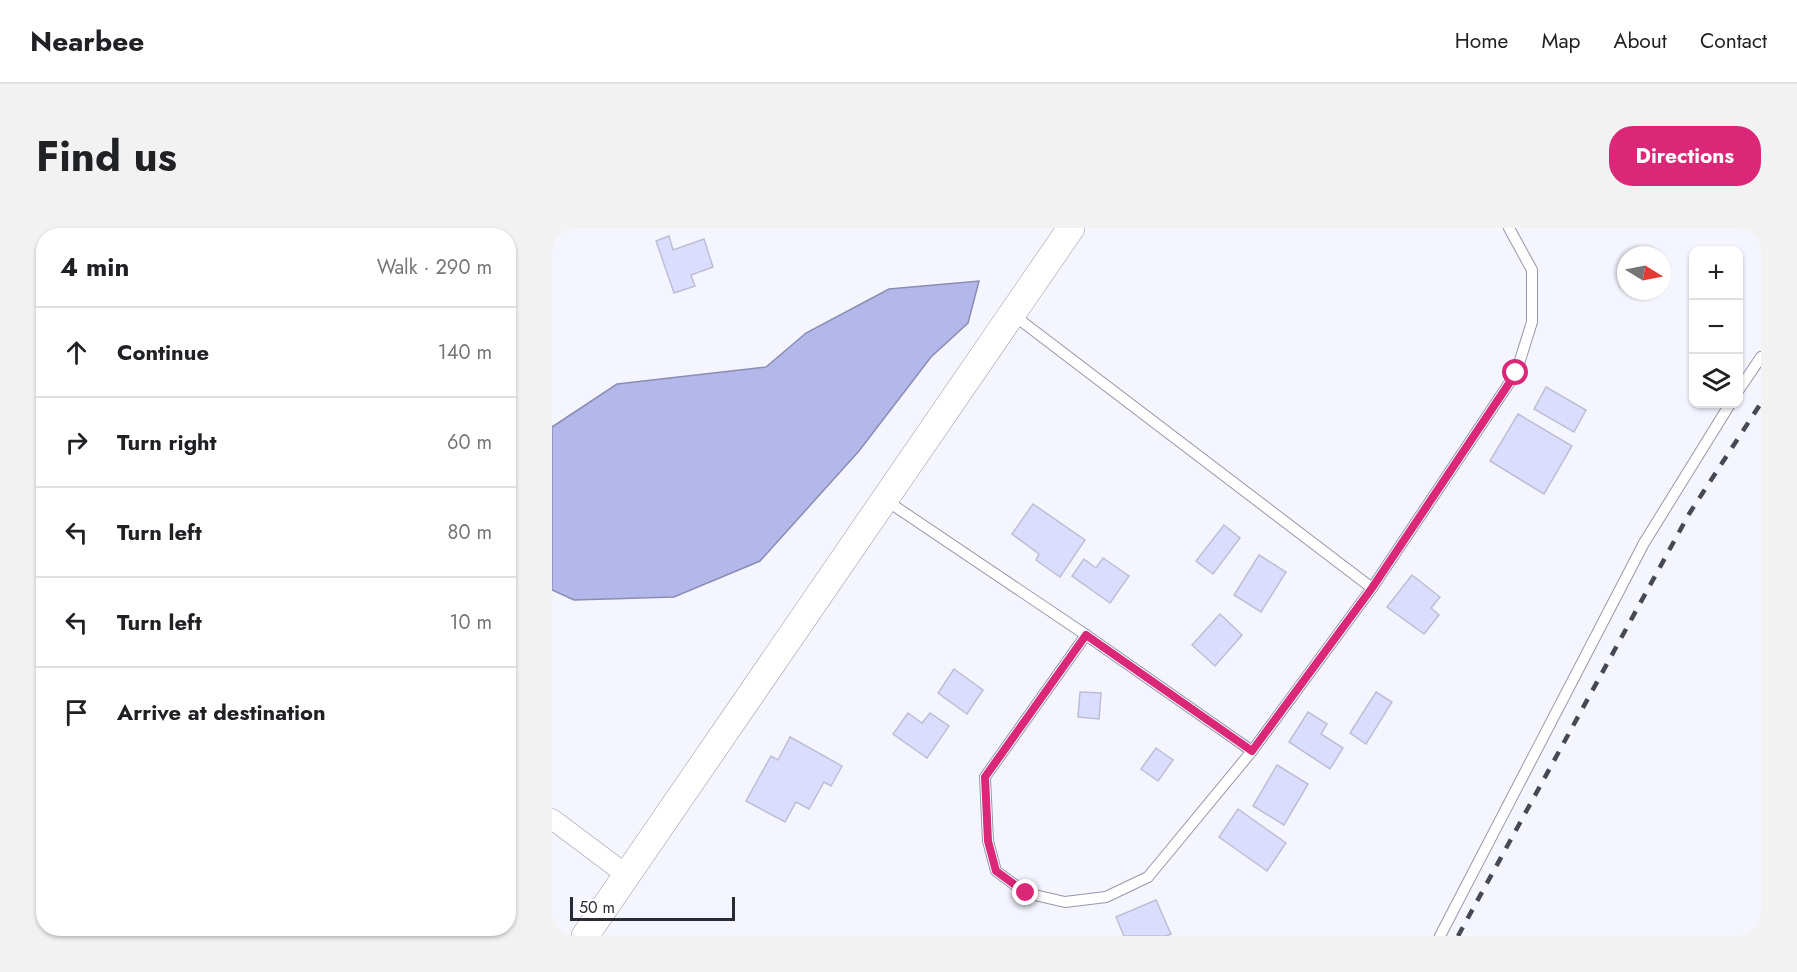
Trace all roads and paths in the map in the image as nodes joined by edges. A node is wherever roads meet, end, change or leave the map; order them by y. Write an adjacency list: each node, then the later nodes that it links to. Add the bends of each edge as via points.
1 (1071, 228): 3 (street)
2 (1509, 228): 8 (lane, via 1532,270 1532,322 1516,373)
3 (1011, 314): 7 (street); 8 (lane)
4 (1761, 357): 5 (lane)
5 (1743, 384)
6 (1728, 408): 14 (lane, via 1644,543)
7 (883, 499): 9 (lane); 12 (street)
8 (1372, 588): 10 (lane)
9 (1086, 635): 10 (lane); 10 (lane, via 985,777 988,841 996,871 1026,893 1065,902 1106,897 1149,877)
10 (1252, 751)
11 (552, 819): 12 (street)
12 (628, 876): 13 (street)
13 (585, 936)
14 (1440, 936)

